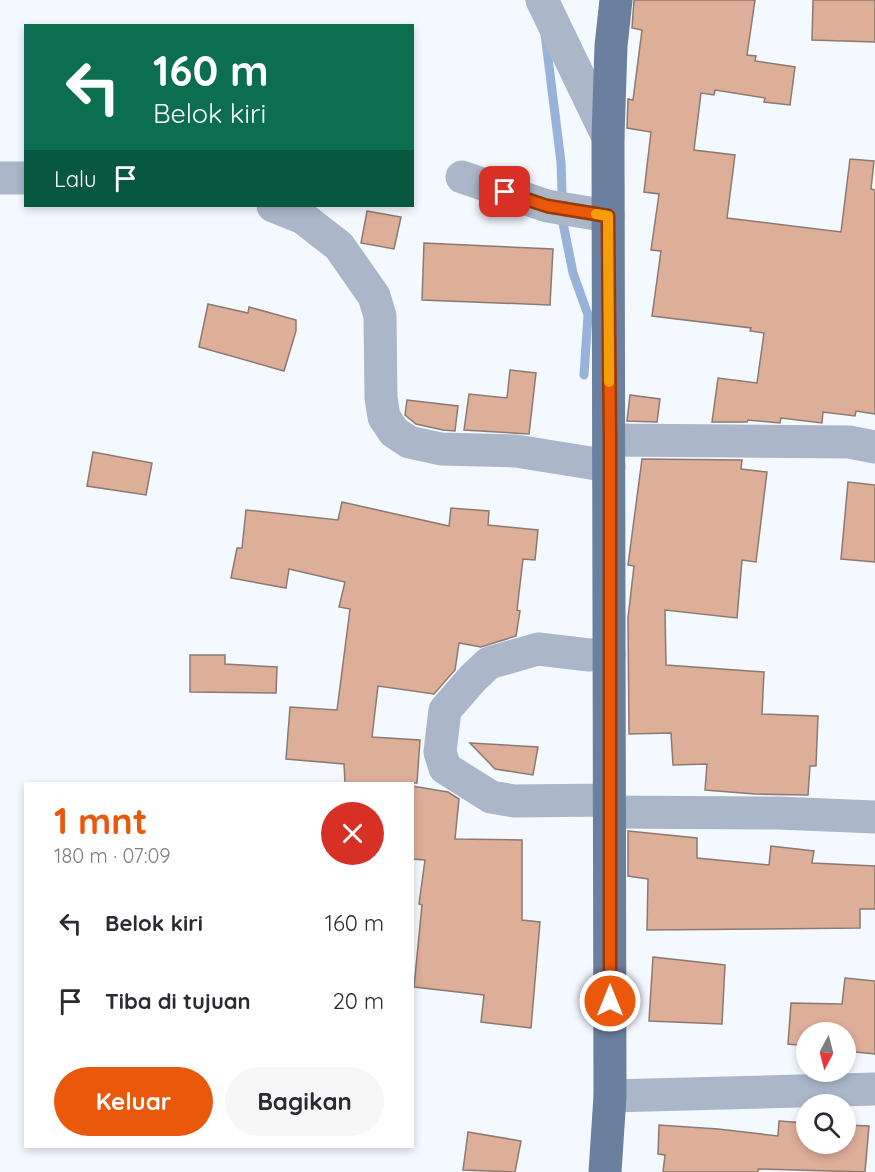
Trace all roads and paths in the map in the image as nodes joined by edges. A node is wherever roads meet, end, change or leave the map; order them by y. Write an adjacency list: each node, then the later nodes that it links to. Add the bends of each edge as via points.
1 (542, 0): 3 (street)
2 (616, 0): 3 (main road)
3 (608, 137): 8 (main road)
4 (462, 177): 8 (street)
5 (0, 178): 6 (street)
6 (24, 178)
7 (276, 207): 10 (street, via 303,218 339,246 374,296 380,316 381,398 384,417 394,432 409,442 441,448)
8 (577, 211): 10 (main road)
9 (875, 447): 10 (street, via 849,442)
10 (595, 457): 11 (main road)
11 (599, 655): 12 (main road); 12 (street, via 538,649 489,663 445,710 440,752 445,768 491,797)
12 (603, 804): 13 (street); 15 (main road)
13 (875, 817)
14 (875, 1089): 15 (street)
15 (610, 1096): 16 (main road)
16 (605, 1172)

